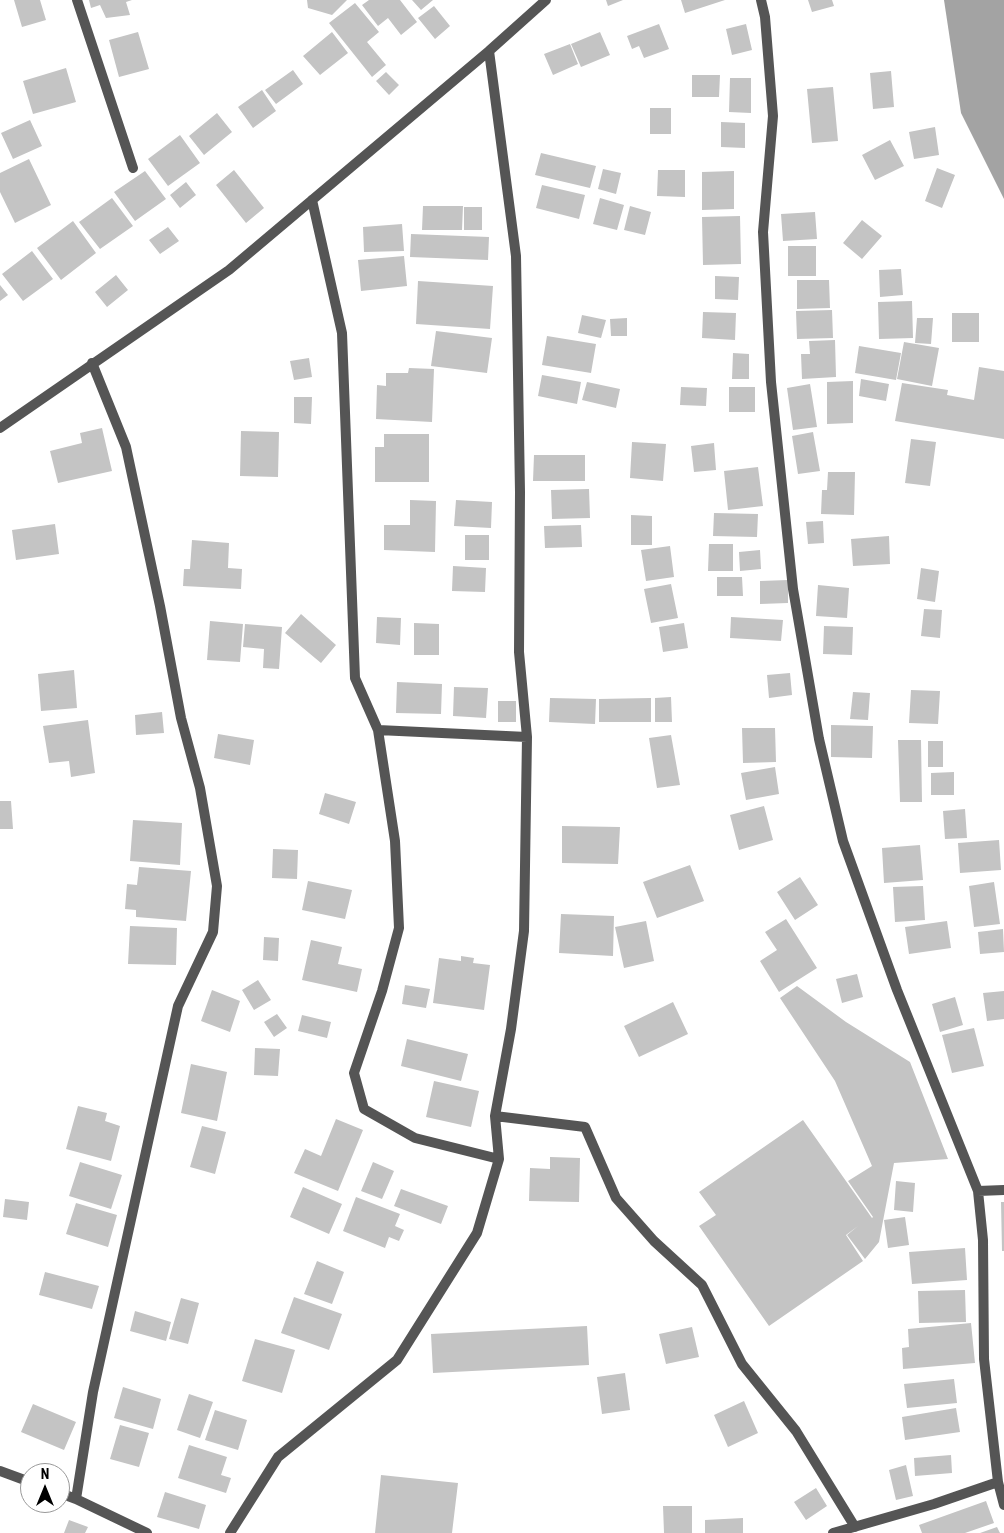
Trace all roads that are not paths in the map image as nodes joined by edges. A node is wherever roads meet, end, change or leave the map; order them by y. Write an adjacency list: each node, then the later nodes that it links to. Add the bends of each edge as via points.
1 (77, 0): 5 (street)
2 (546, 0): 4 (street)
3 (762, 0): 14 (street, via 773,116 763,232 770,382 794,589 818,739 843,841)
4 (489, 51): 6 (street); 10 (street, via 516,256 519,652)
5 (133, 168)
6 (312, 200): 7 (street, via 229,270); 9 (street, via 342,333 355,678)
7 (92, 364): 8 (street); 19 (street, via 126,447 181,718 200,788 217,886 213,932 178,1006 94,1392)
8 (0, 428)
9 (378, 730): 10 (street); 12 (street, via 395,841 399,928 382,991 354,1072 364,1109 415,1138)
10 (527, 737): 11 (street, via 524,931)
11 (495, 1116): 12 (street); 21 (street, via 584,1127 616,1198 654,1241 702,1285 742,1364 796,1430)
12 (499, 1159): 23 (street, via 477,1233 397,1360 278,1457)
13 (1004, 1190): 14 (street)
14 (978, 1191): 17 (street, via 983,1240 984,1359)
15 (0, 1471): 16 (street)
16 (20, 1478)
17 (998, 1482): 20 (street); 21 (street)
18 (70, 1497): 19 (street)
19 (76, 1499): 22 (street)
20 (1004, 1505)
21 (855, 1527): 24 (street)
22 (147, 1533)
23 (230, 1533)
24 (833, 1533)

